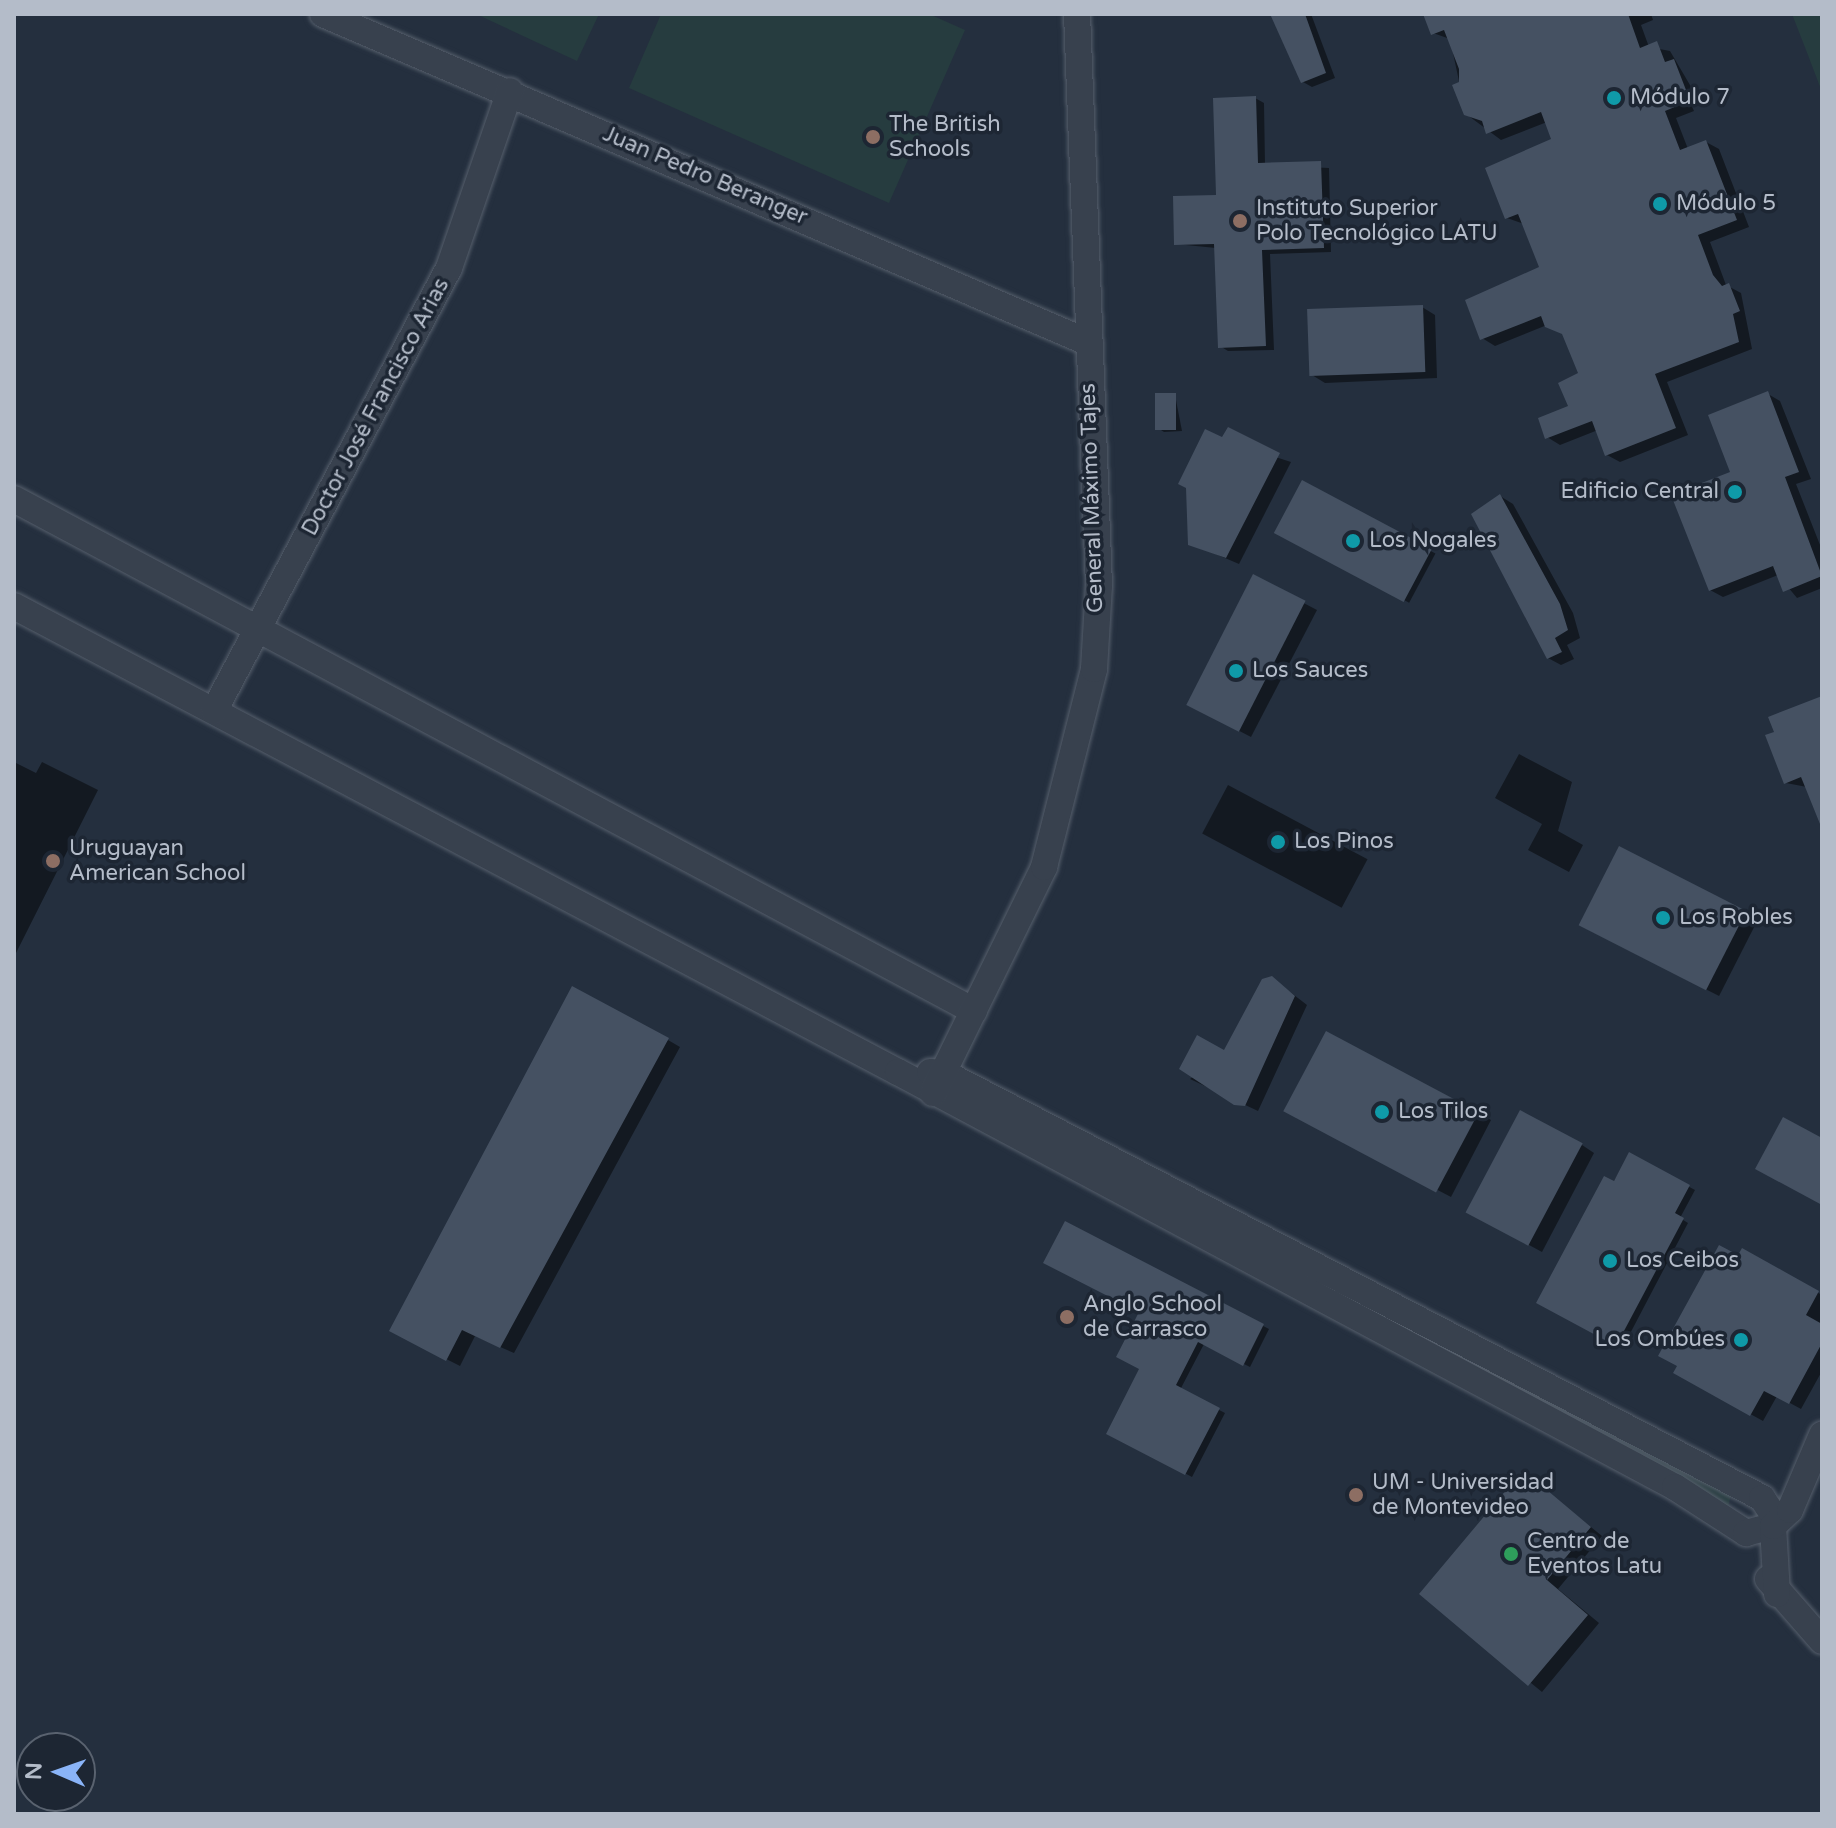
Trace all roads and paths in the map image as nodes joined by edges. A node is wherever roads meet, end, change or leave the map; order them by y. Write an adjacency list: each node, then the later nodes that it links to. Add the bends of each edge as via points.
1 (323, 14): 3 (street, Juan Pedro Beranger)
2 (1077, 14): 4 (street, General Máximo Tajes)
3 (510, 91): 4 (street, Juan Pedro Beranger); 7 (street, Doctor José Francisco Arias, via 449,268)
4 (1085, 341): 9 (street, General Máximo Tajes, via 1099,586 1087,711 1044,867)
5 (14, 499): 7 (street)
6 (14, 606): 8 (street)
7 (259, 631): 8 (street, Doctor José Francisco Arias); 9 (street)
8 (214, 711): 10 (street, via 898,1072)
9 (974, 1011): 10 (street, General Máximo Tajes)
10 (938, 1083): 12 (street); 13 (street)
11 (1822, 1435): 12 (street, via 1804,1470)
12 (1770, 1514): 13 (street, via 1741,1507); 14 (street)
13 (1743, 1528): 14 (street)
14 (1777, 1594): 15 (street)
15 (1822, 1641)

